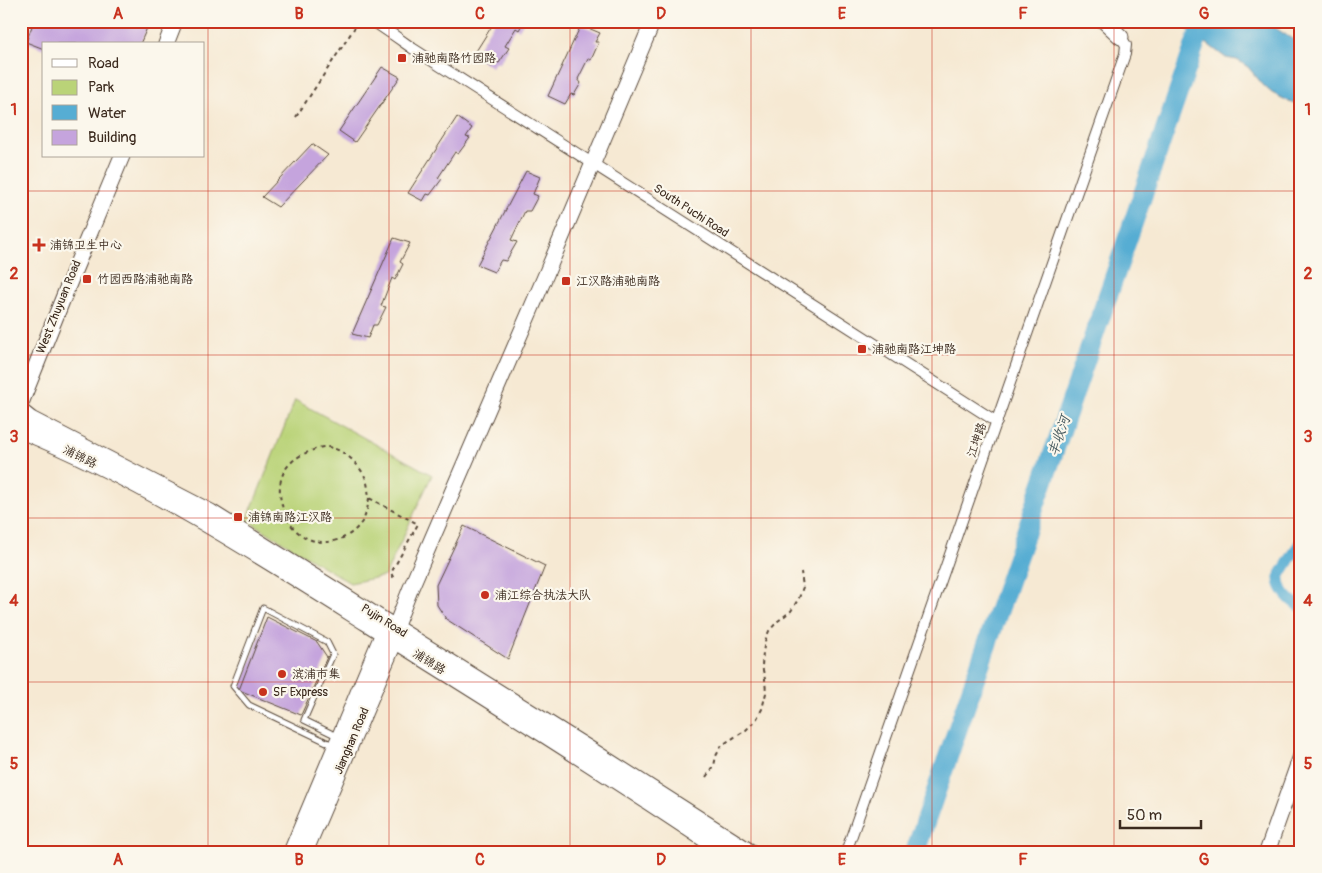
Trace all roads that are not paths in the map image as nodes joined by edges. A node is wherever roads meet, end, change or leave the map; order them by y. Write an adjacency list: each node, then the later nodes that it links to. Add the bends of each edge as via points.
1 (174, 21): 6 (main road)
2 (373, 21): 8 (street, South Puchi Road)
3 (653, 21): 8 (main road)
4 (1104, 21): 5 (main road)
5 (1121, 37): 11 (street, 江坤路, via 1126,45 1125,54)
6 (167, 42)
7 (121, 158): 9 (main road, West Zhuyuan Road)
8 (592, 163): 11 (street, South Puchi Road); 13 (main road)
9 (21, 403)
10 (21, 411): 13 (main road, Pujin Road, via 211,512)
11 (997, 422): 21 (street, 江坤路)
12 (21, 431): 13 (main road, 浦锦路, via 157,496)
13 (391, 634): 14 (main road); 17 (main road, Pujin Road, via 593,751); 19 (main road, Jianghan Road); 20 (main road, 浦锦路)
14 (337, 741): 14 (lane, via 304,720 332,654 327,642 263,608 233,686 249,705); 18 (main road)
15 (1301, 756): 22 (main road)
16 (1301, 780): 23 (main road)
17 (745, 848)
18 (291, 852)
19 (305, 852)
20 (723, 852)
21 (846, 852)
22 (1267, 852)
23 (1278, 852)

